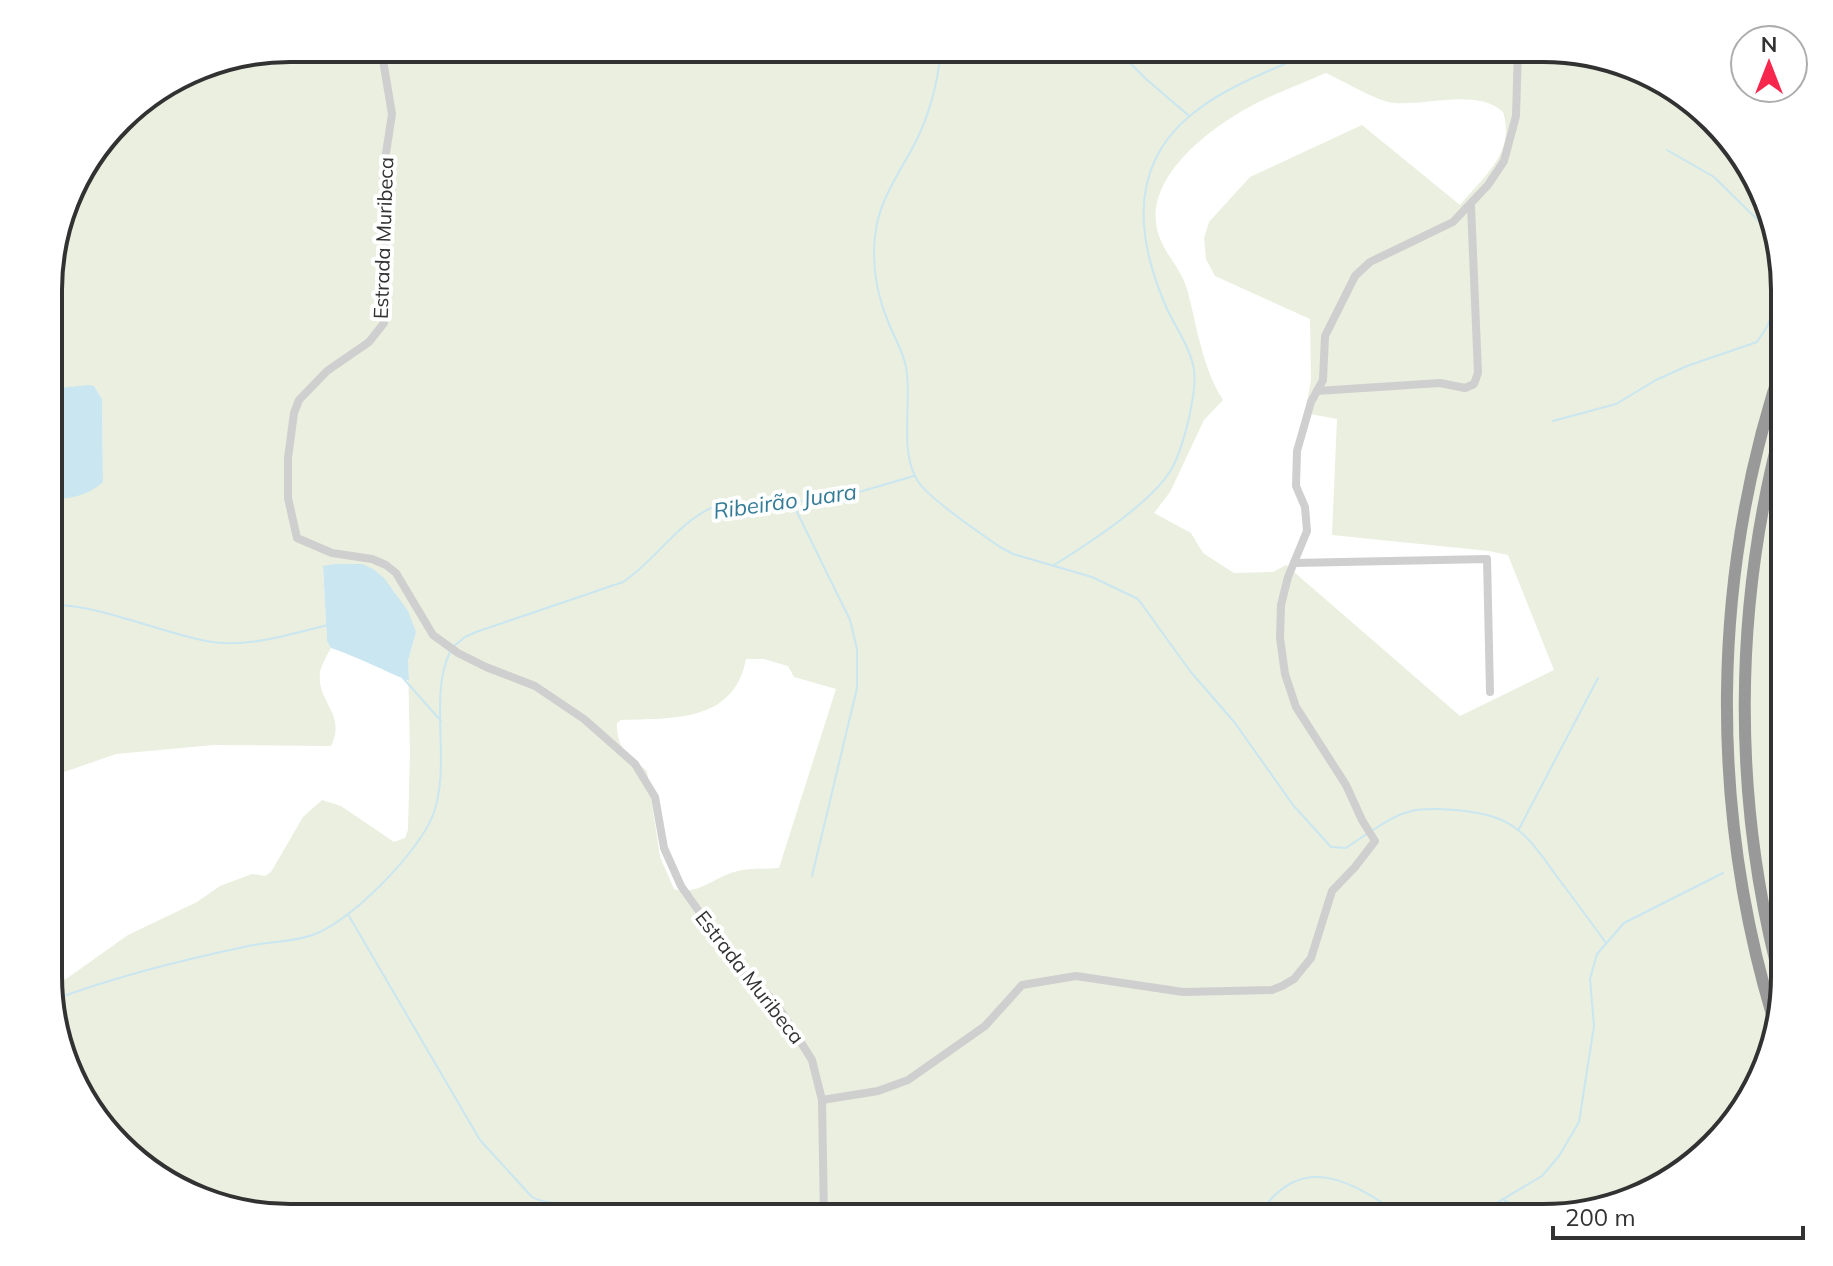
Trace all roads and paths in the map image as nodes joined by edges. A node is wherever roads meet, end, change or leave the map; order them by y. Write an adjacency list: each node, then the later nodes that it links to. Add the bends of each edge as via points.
1 (383, 62): 11 (street, Estrada Muribeca, via 392,114 383,173 384,323 369,342 327,371 299,400 288,458 288,498 297,538 332,553 386,565 433,635 458,653 535,686 584,719 635,764 655,797 664,848 681,886 742,972 769,996 795,1032 812,1060)
2 (1518, 62): 3 (street, via 1512,139 1504,161)
3 (1471, 206): 4 (street, via 1437,232 1370,262 1355,276 1325,336 1323,380); 4 (street, via 1478,373 1474,384)
4 (1317, 391): 7 (street, via 1297,451 1296,486 1307,531)
5 (1771, 402): 10 (highway, via 1744,513 1731,603 1726,694 1740,876)
6 (1771, 472): 9 (highway, via 1752,572 1744,706 1752,840)
7 (1294, 563): 8 (street, via 1487,559); 11 (street, via 1280,620 1285,674 1296,707 1375,841 1332,891 1318,942 1303,970 1272,990 1183,992 1076,976 1022,985 985,1026 908,1080)
8 (1490, 692)
9 (1771, 944)
10 (1769, 1004)
11 (822, 1100): 12 (street, Estrada Muribeca)
12 (824, 1204)

